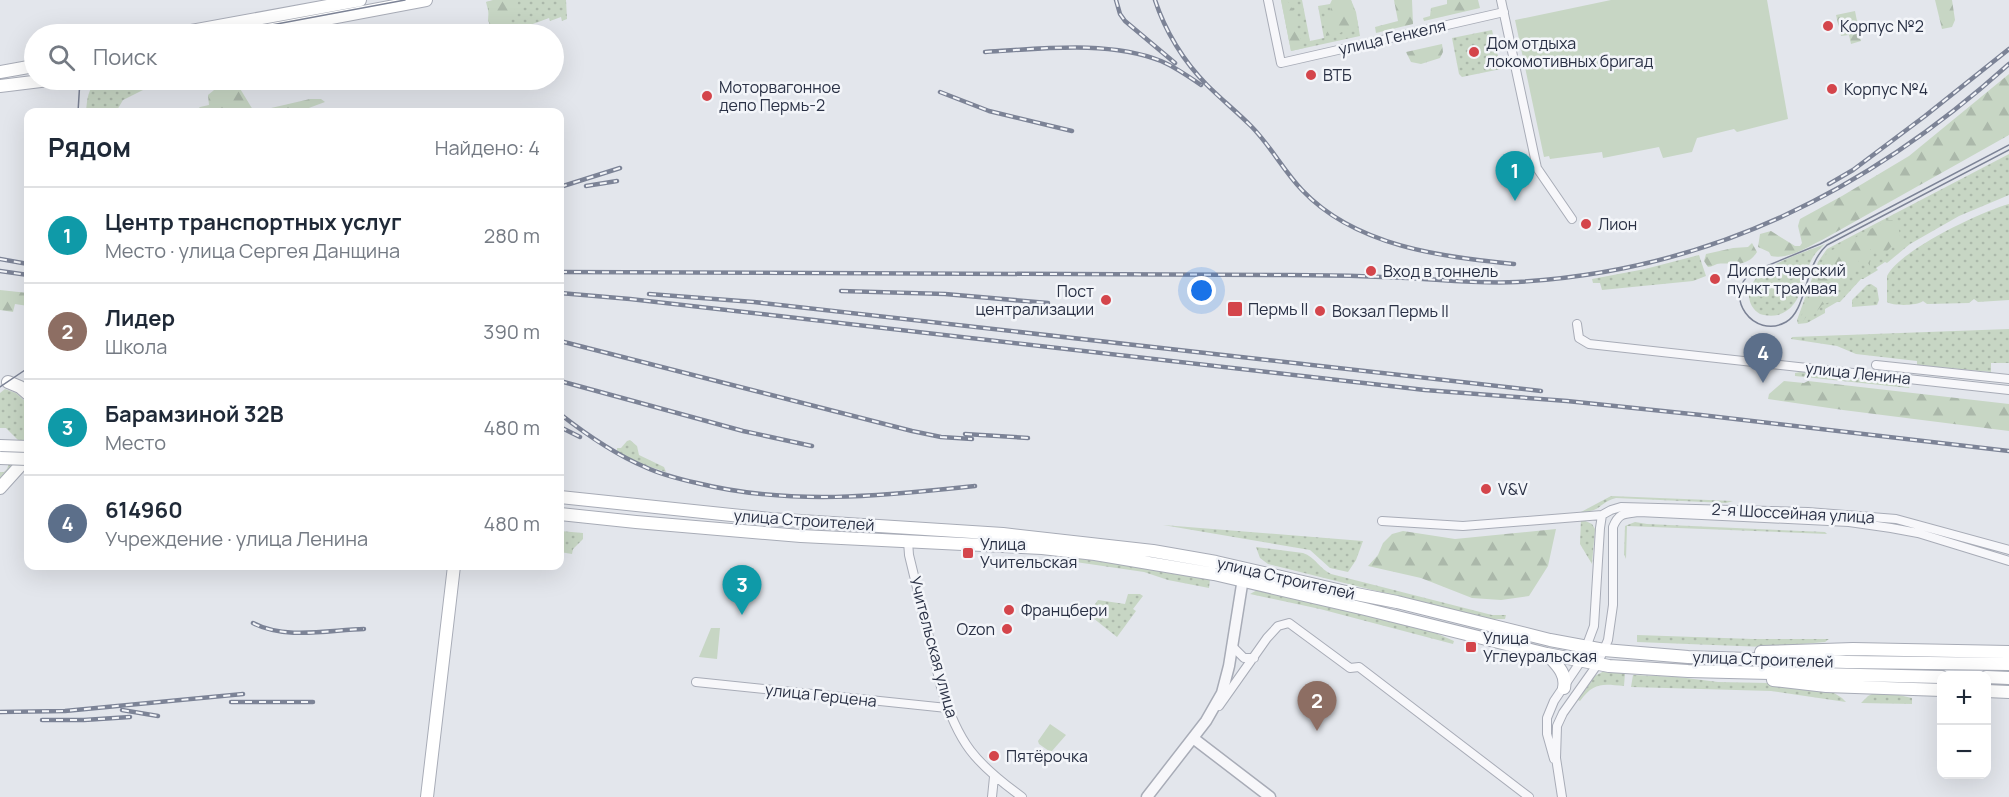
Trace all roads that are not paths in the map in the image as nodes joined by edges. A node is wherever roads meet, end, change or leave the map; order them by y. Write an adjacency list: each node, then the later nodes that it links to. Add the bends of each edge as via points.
1 (360, 0): 5 (main road)
2 (426, 0): 5 (main road)
3 (1268, 0): 6 (street, улица Генкеля, via 1281,63)
4 (1501, 0): 6 (street)
5 (343, 7): 7 (main road); 8 (main road)
6 (1504, 12): 13 (street, via 1537,168)
7 (237, 24)
8 (283, 24)
9 (24, 68): 10 (main road)
10 (0, 72)
11 (24, 83): 12 (main road)
12 (0, 86)
13 (1572, 219)
14 (1577, 324): 19 (street, улица Ленина, via 1579,338 1589,344)
15 (1876, 365): 16 (street, улица Ленина)
16 (2009, 380)
17 (4, 381): 18 (main road)
18 (24, 390)
19 (2009, 390)
20 (0, 446): 21 (main road)
21 (24, 447)
22 (0, 458): 23 (main road, bridge)
23 (24, 458)
24 (24, 462): 25 (main road)
25 (0, 489)
26 (564, 496): 34 (main road, улица Строителей, via 770,519 1050,539 1153,551)
27 (564, 513): 30 (main road, улица Строителей, via 695,528)
28 (1602, 516): 29 (street, 2-я Шоссейная улица, via 1463,526); 31 (street, 2-я Шоссейная улица, via 1621,507 1839,514 1896,519); 36 (street, via 1594,626)
29 (1382, 521)
30 (908, 541): 34 (main road, улица Строителей, via 1042,548); 56 (street, Учительская улица)
31 (2009, 550)
32 (2009, 561): 37 (street, via 1918,533 1849,522 1624,514 1613,527 1613,605)
33 (454, 570): 61 (main road)
34 (1244, 575): 35 (street); 36 (main road, улица Строителей, via 1397,602); 39 (main road, улица Строителей)
35 (1232, 646): 41 (street, via 1244,658); 45 (street)
36 (1586, 647): 37 (main road, улица Строителей); 42 (street)
37 (1604, 650): 40 (main road, улица Строителей); 44 (street)
38 (2009, 652): 40 (main road, via 1822,649)
39 (1547, 654): 42 (main road, улица Строителей); 52 (main road, via 1561,670)
40 (1688, 657): 43 (main road, улица Строителей)
41 (1254, 658): 46 (street); 66 (street, via 1278,626 1289,623 1299,628 1350,668 1359,667)
42 (1581, 662): 44 (main road, улица Строителей); 52 (street)
43 (2009, 664)
44 (1598, 665): 47 (main road, улица Строителей); 59 (street, via 1557,726)
45 (1229, 666): 46 (street, via 1238,663); 57 (street)
46 (1246, 669): 57 (street)
47 (1688, 671): 48 (main road, улица Строителей); 53 (main road, via 1826,686)
48 (1937, 677)
49 (1991, 677): 50 (main road)
50 (2009, 678)
51 (696, 682): 56 (street, улица Герцена)
52 (1564, 688): 59 (street, via 1547,718 1549,743)
53 (1937, 690)
54 (1991, 691): 55 (main road)
55 (2009, 692)
56 (947, 708): 60 (street, Учительская улица, via 961,739)
57 (1212, 713): 58 (street)
58 (1193, 738): 64 (street); 65 (street)
59 (1559, 774): 67 (street)
60 (994, 777): 62 (street); 63 (street, Учительская улица)
61 (427, 797)
62 (992, 797)
63 (1022, 797)
64 (1147, 797)
65 (1270, 797)
66 (1529, 797)
67 (1562, 797)

